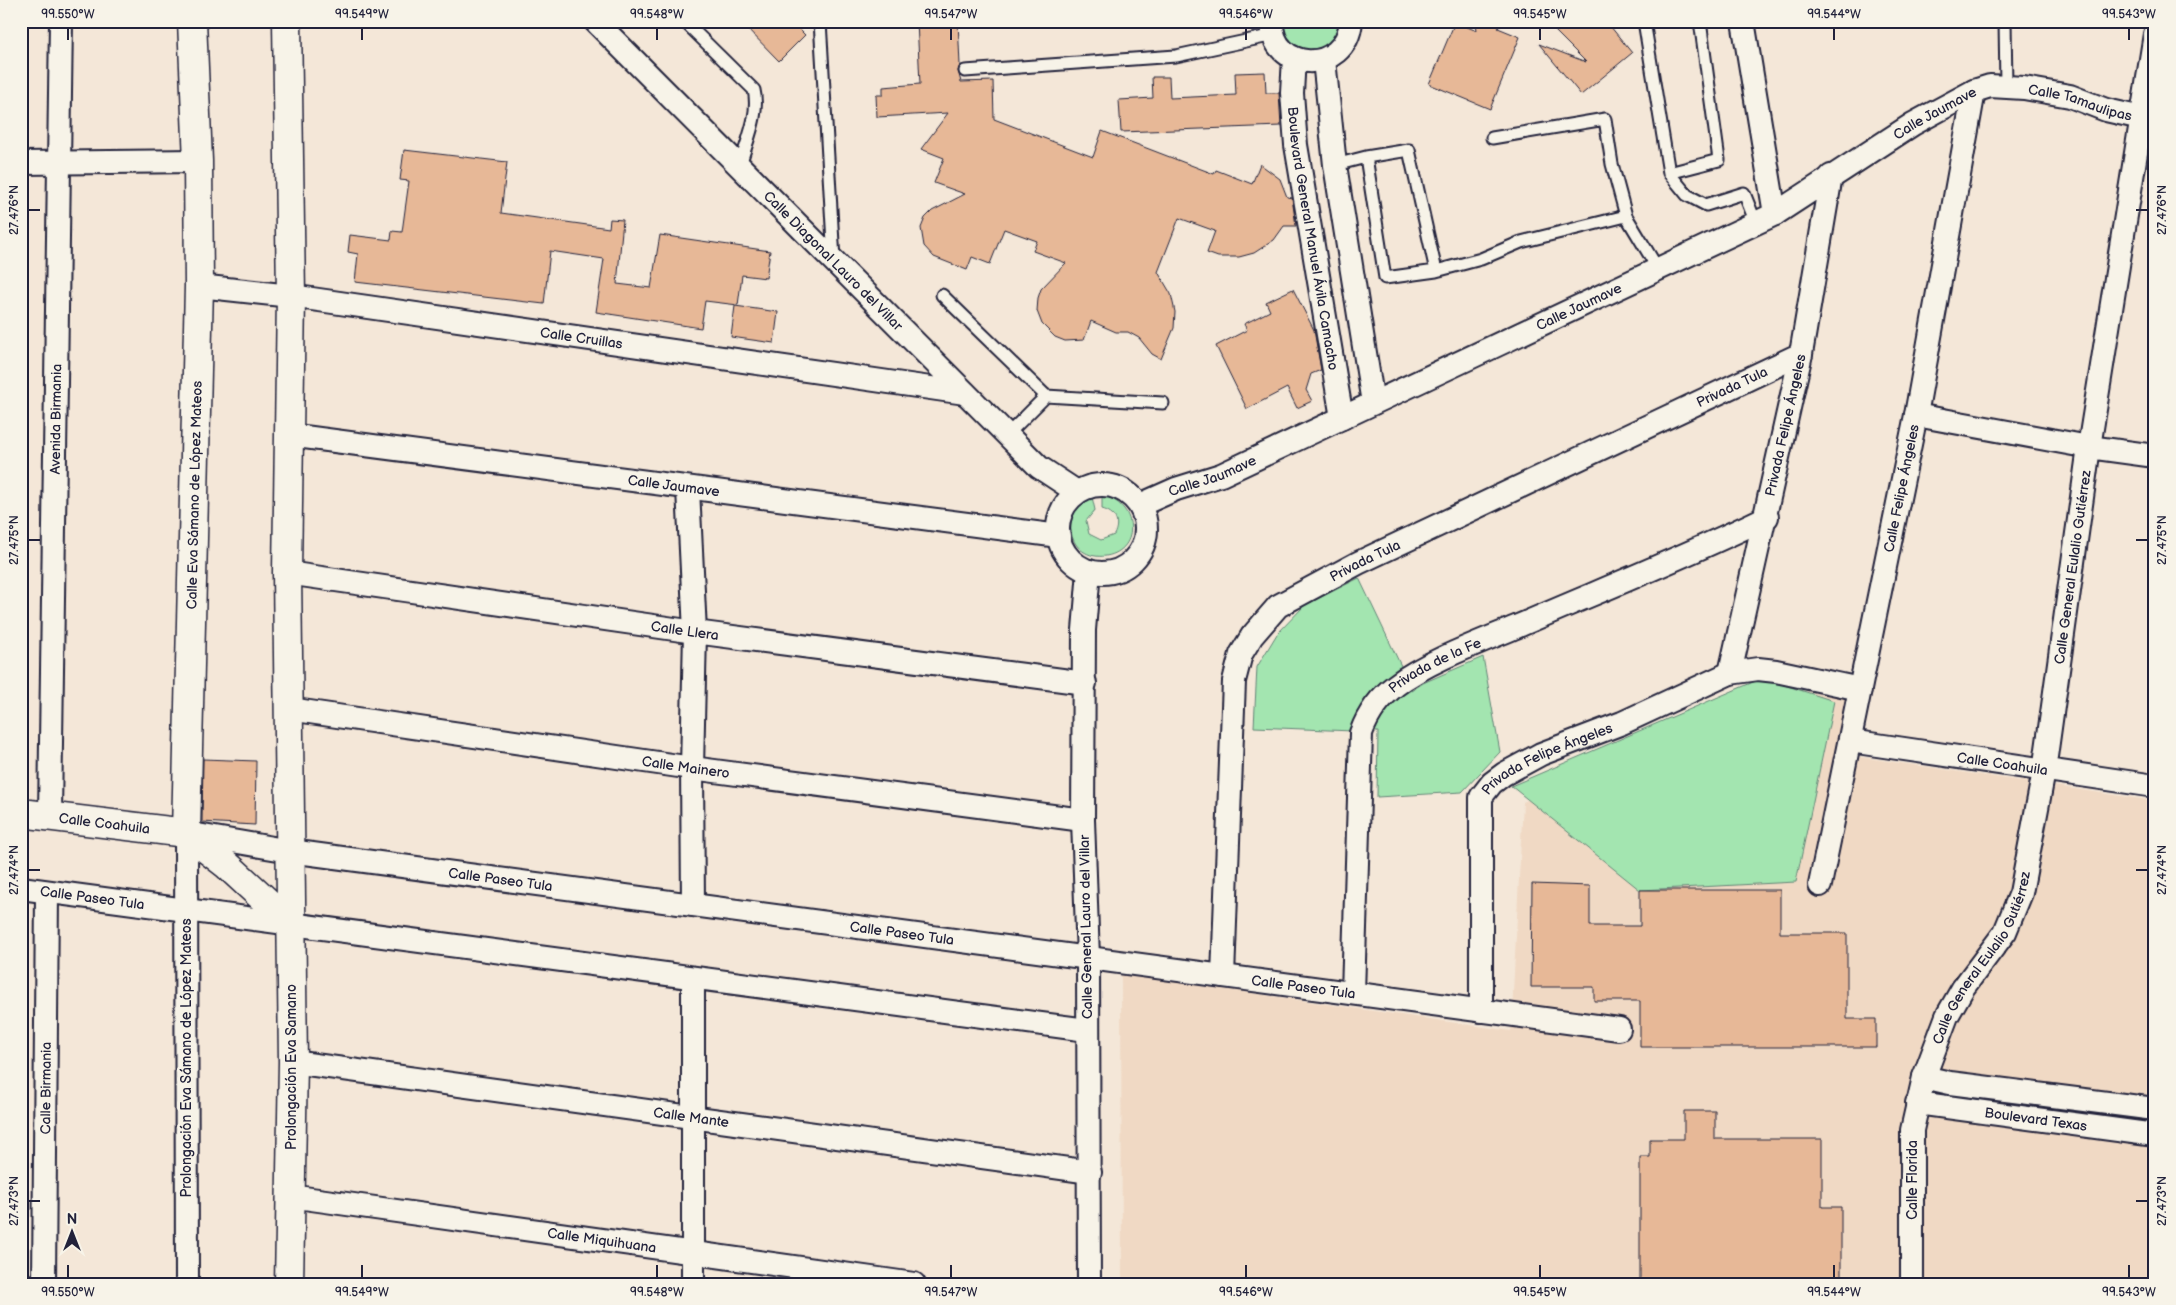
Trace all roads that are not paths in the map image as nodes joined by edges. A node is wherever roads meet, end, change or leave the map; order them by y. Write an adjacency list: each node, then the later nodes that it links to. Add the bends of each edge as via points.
1 (61, 21): 24 (street, Avenida Birmania)
2 (192, 21): 22 (main road, Calle Eva Sámano de López Mateos)
3 (287, 21): 36 (main road)
4 (596, 21): 26 (street, Calle Diagonal Lauro del Villar)
5 (684, 21): 26 (lane, via 754,90 754,118)
6 (820, 21): 31 (lane)
7 (1351, 21): 15 (street, via 1347,40 1341,49)
8 (1644, 21): 27 (lane)
9 (1700, 21): 27 (lane, via 1719,160)
10 (1742, 21): 30 (street)
11 (2005, 21): 17 (lane)
12 (1273, 28): 14 (street, via 1282,48); 16 (lane, via 1176,56)
13 (2155, 34): 19 (street, Calle General Eulalio Gutiérrez)
14 (1294, 58): 15 (street, via 1309,62); 43 (street, Boulevard General Manuel Ávila Camacho, via 1292,93 1296,145)
15 (1324, 60): 25 (street)
16 (965, 71)
17 (2006, 86): 18 (street, Calle Jaumave); 19 (street, Calle Tamaulipas, via 2070,96 2106,110)
18 (1974, 91): 28 (street, Calle Jaumave, via 1913,124); 42 (street, Calle Felipe Ángeles)
19 (2148, 120): 46 (street, Calle General Eulalio Gutiérrez)
20 (1492, 138): 29 (lane, via 1605,119 1612,164)
21 (1366, 157): 25 (lane); 33 (lane, via 1409,150); 33 (lane, via 1385,278)
22 (198, 162): 24 (street); 34 (main road, Calle Eva Sámano de López Mateos)
23 (21, 164): 24 (street)
24 (59, 164): 65 (street, Avenida Birmania)
25 (1335, 165): 41 (street)
26 (740, 166): 31 (street, Calle Diagonal Lauro del Villar)
27 (1669, 173): 30 (lane, via 1688,195 1706,205 1744,193)
28 (1831, 176): 30 (street, Calle Jaumave); 37 (street, Privada Felipe Ángeles)
29 (1626, 216): 32 (lane); 33 (lane, via 1521,242)
30 (1765, 219): 32 (street, Calle Jaumave)
31 (834, 262): 38 (street, Calle Diagonal Lauro del Villar)
32 (1658, 269): 41 (street, Calle Jaumave)
33 (1436, 271)
34 (199, 286): 36 (street, Calle Cruillas); 67 (main road, Calle Eva Sámano de López Mateos)
35 (942, 295): 39 (lane)
36 (291, 296): 38 (street, Calle Cruillas); 44 (main road)
37 (1801, 354): 51 (street, Privada Felipe Ángeles); 76 (street, Privada Tula, via 1358,563 1278,606 1264,621 1241,654 1234,681)
38 (965, 392): 45 (street, Calle Diagonal Lauro del Villar)
39 (1046, 396): 40 (lane); 45 (lane)
40 (1162, 403)
41 (1373, 403): 43 (street, Calle Jaumave)
42 (1916, 415): 46 (street); 58 (street, Calle Felipe Ángeles)
43 (1342, 418): 50 (street, Calle Jaumave, via 1220,475)
44 (289, 435): 48 (street, Calle Jaumave); 54 (main road)
45 (1007, 435): 49 (street, Calle Diagonal Lauro del Villar, via 1039,468)
46 (2089, 447): 47 (street); 62 (street, Calle General Eulalio Gutiérrez)
47 (2155, 456)
48 (688, 489): 52 (street, Calle Jaumave); 55 (street)
49 (1076, 492): 50 (street, via 1092,486 1115,487 1126,491); 52 (street, via 1060,516)
50 (1140, 505): 53 (street, via 1147,530 1140,552 1124,568 1101,573)
51 (1767, 517): 56 (street, Privada Felipe Ángeles); 78 (street, Privada de la Fe, via 1450,656 1396,685 1381,700 1368,715 1361,733)
52 (1059, 536): 53 (street, via 1070,560)
53 (1090, 571): 57 (street, Calle General Lauro del Villar, via 1084,630)
54 (287, 573): 55 (street, Calle Llera); 59 (main road)
55 (695, 632): 57 (street, Calle Llera); 61 (street)
56 (1730, 673): 58 (street, Privada Felipe Ángeles, via 1758,669 1776,671); 79 (street, Privada Felipe Ángeles, via 1622,723 1541,754 1492,783 1481,797)
57 (1085, 683): 66 (street, Calle General Lauro del Villar)
58 (1860, 689): 60 (street, Calle Felipe Ángeles)
59 (289, 709): 61 (street, Calle Mainero); 68 (main road)
60 (1850, 741): 62 (street, Calle Coahuila); 69 (street, Calle Felipe Ángeles)
61 (692, 768): 66 (street, Calle Mainero); 72 (street)
62 (2044, 771): 63 (street, Calle Coahuila); 83 (street, Calle General Eulalio Gutiérrez, via 2021,893 2005,932 1963,988 1947,1016)
63 (2155, 786)
64 (21, 813): 65 (main road, Calle Coahuila)
65 (50, 815): 67 (main road, Calle Coahuila)
66 (1083, 820): 75 (street, Calle General Lauro del Villar)
67 (186, 833): 68 (street, Calle Paseo Tula); 73 (street, Prolongación Eva Sámano de López Mateos); 74 (main road, via 228,864)
68 (290, 851): 72 (street, Calle Paseo Tula); 74 (main road, Prolongación Eva Samano)
69 (1820, 885)
70 (21, 888): 71 (street, Calle Paseo Tula)
71 (47, 892): 73 (street, Calle Paseo Tula); 91 (street, Calle Birmania)
72 (693, 905): 75 (street, Calle Paseo Tula)
73 (186, 910): 74 (street, Calle Paseo Tula); 92 (street, Prolongación Eva Sámano de López Mateos)
74 (290, 923): 77 (street, Calle Paseo Tula); 82 (main road, Prolongación Eva Samano)
75 (1088, 958): 76 (street, Calle Paseo Tula); 81 (street, Calle General Lauro del Villar)
76 (1223, 976): 78 (street, Calle Paseo Tula)
77 (693, 978): 81 (street, Calle Paseo Tula); 86 (street)
78 (1353, 993): 79 (street, Calle Paseo Tula)
79 (1481, 1011): 80 (street, Calle Paseo Tula)
80 (1619, 1029)
81 (1087, 1030): 88 (street, Calle General Lauro del Villar)
82 (293, 1062): 86 (street, Calle Mante); 89 (main road, Prolongación Eva Samano)
83 (1924, 1077): 84 (street, Calle Florida); 85 (street, Boulevard Texas)
84 (1917, 1103): 87 (street, Boulevard Texas); 97 (street, Calle Florida, via 1912,1130)
85 (2155, 1109)
86 (693, 1118): 88 (street, Calle Mante); 90 (street)
87 (2155, 1135)
88 (1090, 1172): 96 (street, Calle General Lauro del Villar)
89 (290, 1196): 90 (street, Calle Miquihuana); 93 (main road, Prolongación Eva Samano)
90 (693, 1253): 94 (street); 95 (street, Calle Miquihuana)
91 (44, 1284)
92 (187, 1284)
93 (289, 1284)
94 (693, 1284)
95 (914, 1284)
96 (1089, 1284)
97 (1912, 1284)

